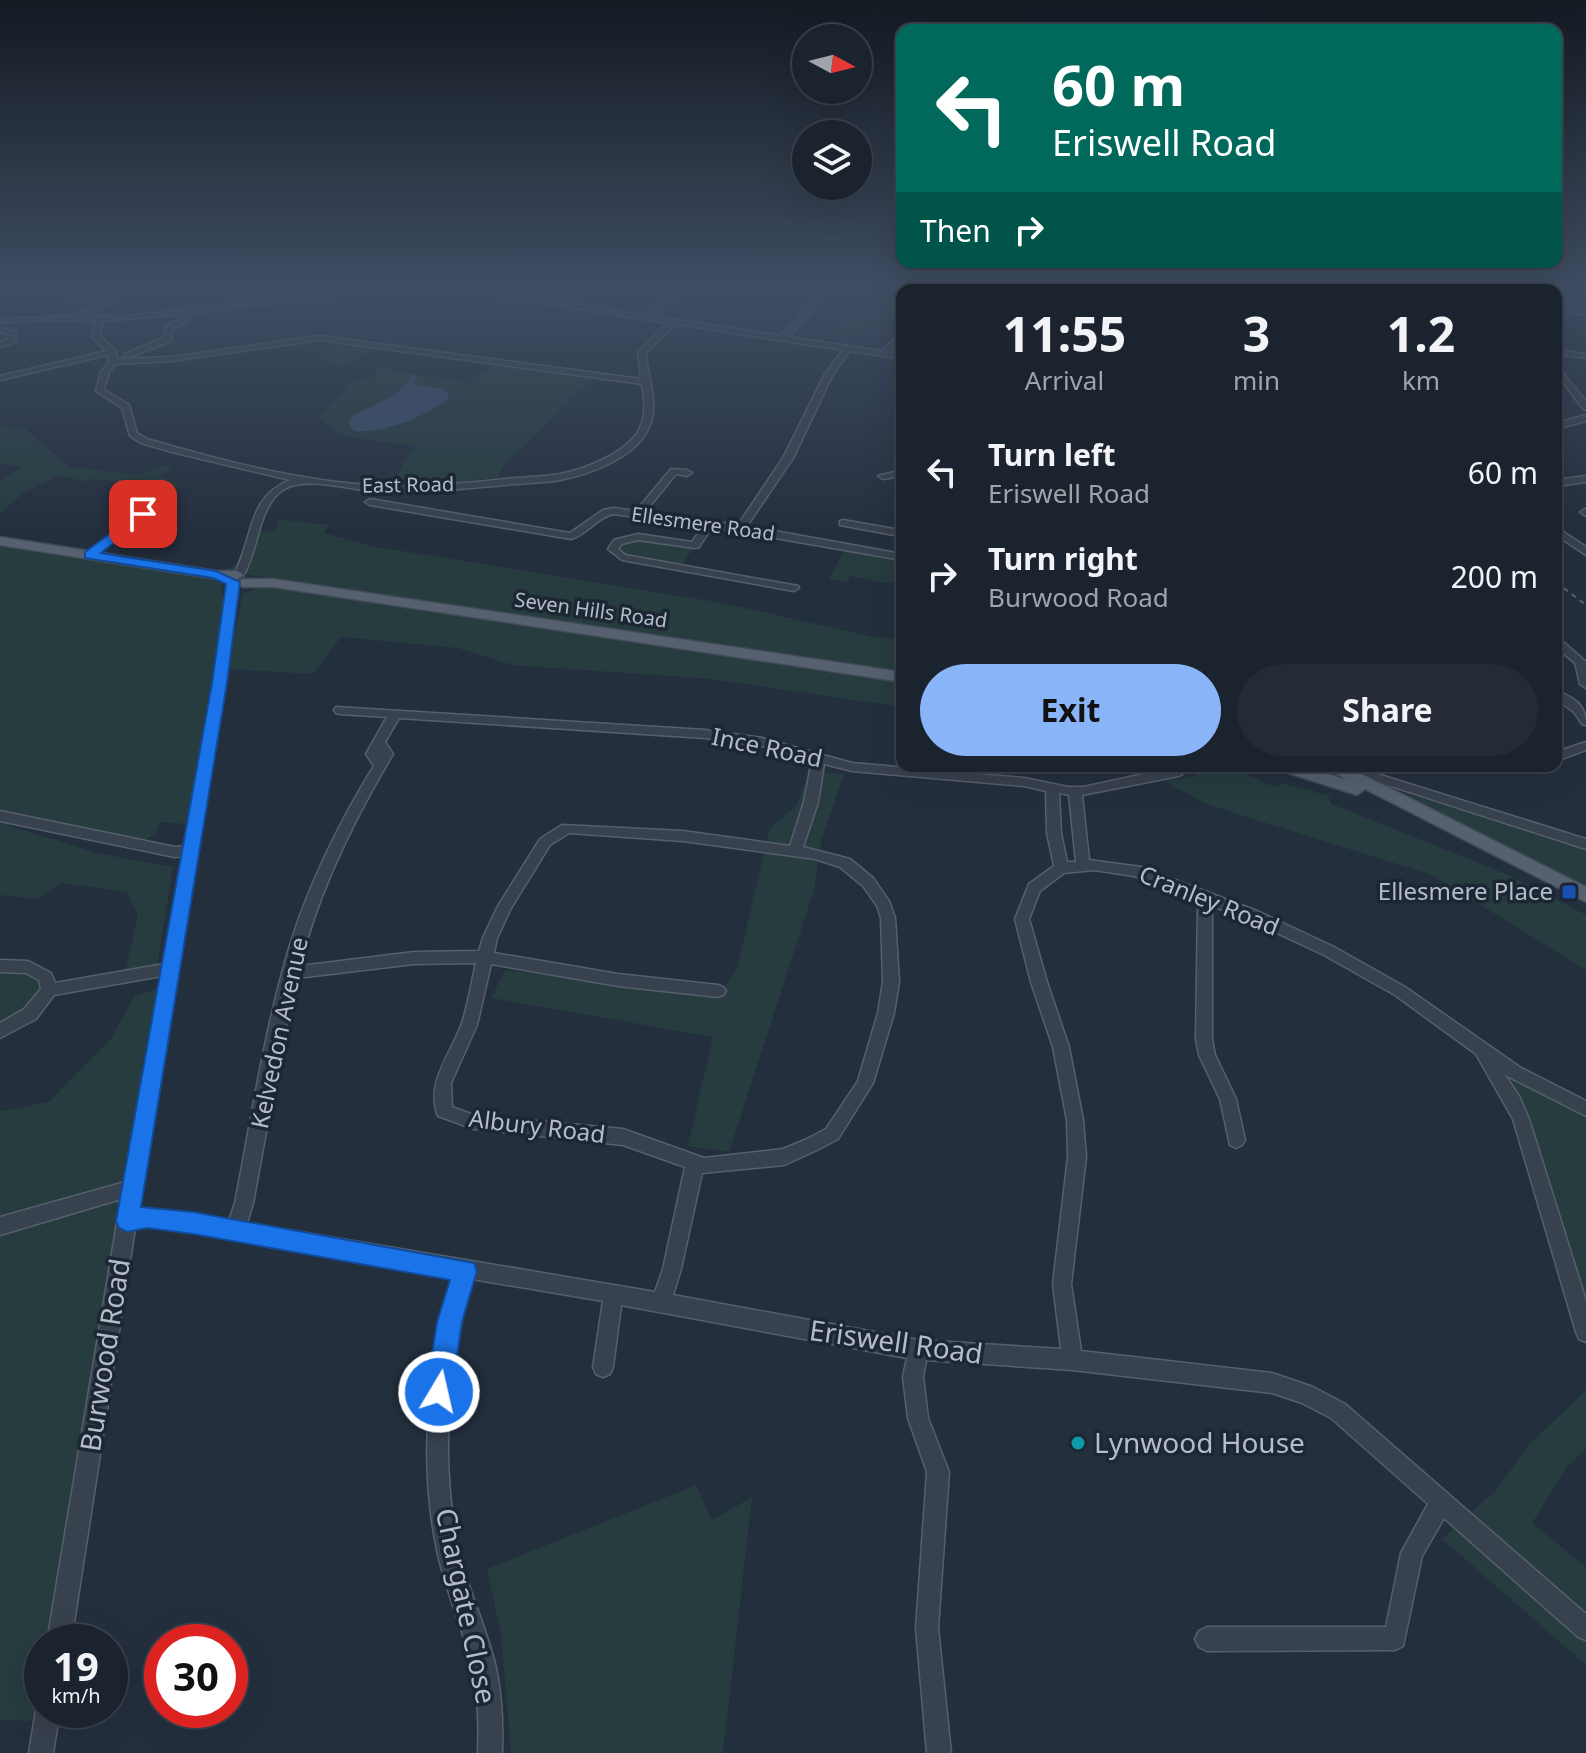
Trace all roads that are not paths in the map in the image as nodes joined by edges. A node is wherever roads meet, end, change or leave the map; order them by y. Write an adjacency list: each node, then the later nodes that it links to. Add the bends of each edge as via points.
1 (49, 369): 7 (street)
2 (107, 369): 16 (street, via 100,391 126,407 138,438)
3 (548, 369): 8 (street)
4 (644, 369): 8 (street, East Road)
5 (833, 369): 23 (street, via 789,456)
6 (1562, 375): 9 (street)
7 (0, 378)
8 (645, 382): 16 (street, East Road, via 650,409 644,431 625,449 576,473 401,489)
9 (1586, 407)
10 (1586, 418): 11 (street)
11 (1562, 424)
12 (687, 473): 20 (street, via 674,471)
13 (896, 474): 14 (street)
14 (883, 476)
15 (1586, 479): 17 (street)
16 (283, 480): 34 (street, Burwood Road, via 259,509)
17 (1562, 482)
18 (117, 495): 31 (street, via 143,514)
19 (370, 502): 20 (street, Ellesmere Road, via 571,536 604,511)
20 (638, 515): 22 (street, Ellesmere Road)
21 (843, 523): 24 (street)
22 (709, 524): 23 (street, Ellesmere Road); 28 (street)
23 (741, 528): 29 (street, Ellesmere Road)
24 (873, 528): 25 (street); 29 (street)
25 (894, 532)
26 (1562, 534): 30 (street)
27 (0, 541): 31 (main road)
28 (695, 545): 33 (street); 33 (street, via 633,537 613,549 622,557)
29 (861, 550): 32 (street, Ellesmere Road)
30 (1586, 552)
31 (90, 555): 34 (main road)
32 (896, 556)
33 (681, 566): 35 (street)
34 (240, 579): 37 (main road, Seven Hills Road); 57 (street, Burwood Road)
35 (794, 588)
36 (1562, 646): 38 (street, via 1580,662)
37 (896, 676)
38 (1586, 684)
39 (1562, 698): 42 (street)
40 (340, 710): 41 (street, Ince Road)
41 (395, 714): 45 (street, Ince Road, via 705,734); 65 (street, Kelvedon Avenue, via 372,754 381,767 323,879)
42 (1586, 721)
43 (1586, 746): 44 (street)
44 (1562, 755)
45 (819, 758): 46 (street, Ince Road); 56 (street)
46 (896, 771)
47 (909, 772): 52 (street, Ince Road)
48 (1179, 772): 53 (street, Ince Road)
49 (1310, 772): 51 (main road)
50 (1339, 772): 51 (main road)
51 (1348, 781): 55 (street, via 1358,772 1371,775); 60 (main road)
52 (1052, 788): 53 (street, Ince Road); 59 (street)
53 (1075, 791): 58 (street)
54 (0, 816): 57 (street)
55 (1586, 844)
56 (795, 850): 62 (street, Albury Road, via 567,828 545,842 497,922); 72 (street, Albury Road, via 845,863 868,882 888,918 891,982 865,1083 832,1134 811,1145 784,1157)
57 (189, 851): 64 (street, Burwood Road)
58 (1083, 865): 59 (street, Cranley Road); 61 (street, Cranley Road, via 1136,871)
59 (1061, 868): 82 (street, via 1034,888 1022,919 1063,1056 1075,1120 1075,1175 1062,1284)
60 (1586, 895)
61 (1205, 897): 69 (street, Cranley Road, via 1352,964 1400,991); 71 (street, via 1204,1039 1228,1099)
62 (486, 957): 65 (street, via 414,958); 67 (street); 72 (street, Albury Road, via 469,1025 443,1083 444,1111 474,1122 623,1137)
63 (0, 966): 66 (street, via 36,969 46,977)
64 (169, 969): 66 (street); 73 (street, Burwood Road)
65 (290, 973): 76 (street, Kelvedon Avenue)
66 (49, 990): 68 (street, via 30,1014)
67 (718, 991)
68 (0, 1031)
69 (1478, 1048): 70 (street, Cranley Road); 80 (street, via 1521,1119)
70 (1586, 1109)
71 (1236, 1140)
72 (695, 1163): 79 (street)
73 (133, 1188): 74 (street, Burwood Road); 75 (street)
74 (127, 1221): 76 (street, Eriswell Road, via 152,1217); 85 (street, Burwood Road)
75 (0, 1226)
76 (235, 1231): 77 (street, Eriswell Road)
77 (465, 1271): 78 (street, Eriswell Road); 90 (street, Chargate Close, via 449,1322 437,1457 448,1550 484,1669)
78 (613, 1295): 79 (street, Eriswell Road); 83 (street)
79 (661, 1302): 81 (street, Eriswell Road)
80 (1586, 1332)
81 (918, 1350): 82 (street, Eriswell Road); 91 (street, via 913,1377 918,1418 938,1472 927,1628)
82 (1072, 1360): 84 (street, Eriswell Road, via 1272,1383 1306,1394 1338,1411)
83 (603, 1367)
84 (1441, 1503): 86 (street, Eriswell Road); 87 (street, via 1412,1553 1395,1638)
85 (62, 1624)
86 (1586, 1629)
87 (1207, 1639)
88 (45, 1728): 89 (street)
89 (41, 1753)
90 (490, 1753)
91 (939, 1753)

